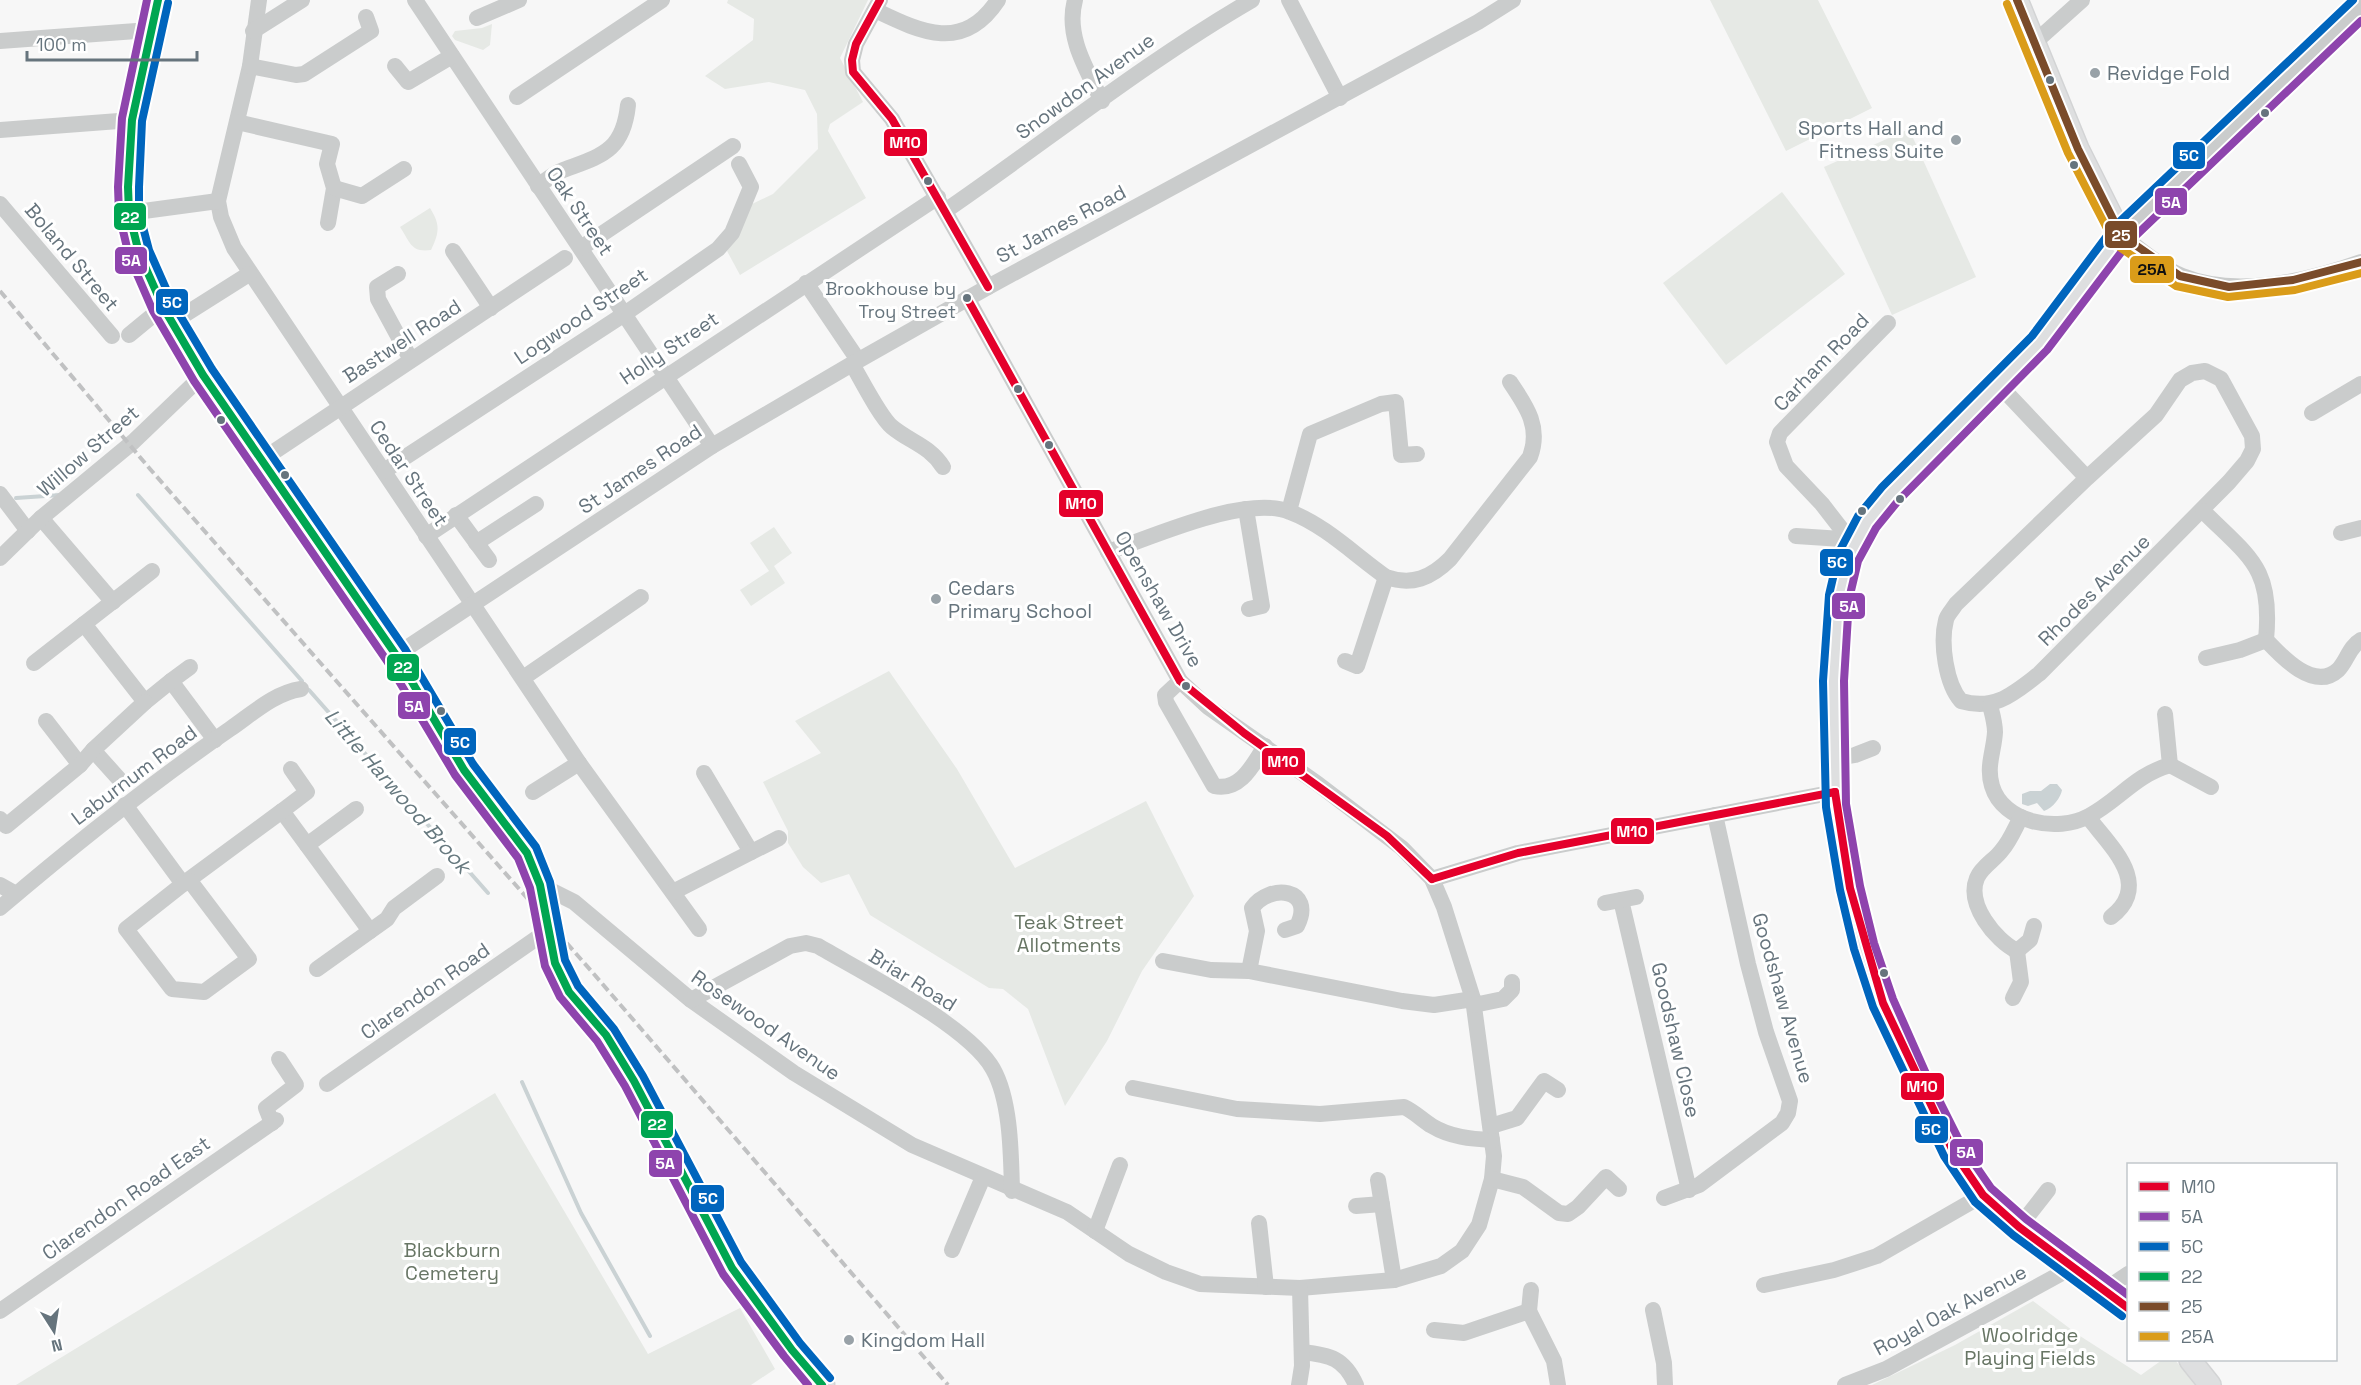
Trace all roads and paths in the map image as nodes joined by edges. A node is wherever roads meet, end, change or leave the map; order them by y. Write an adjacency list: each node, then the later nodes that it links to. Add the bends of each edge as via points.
1 (158, 0): 18 (highway)
2 (259, 0): 19 (street, Cedar Street)
3 (302, 0): 19 (street)
4 (415, 0): 22 (street, Oak Street)
5 (519, 0): 17 (street)
6 (662, 0): 25 (street)
7 (998, 0): 14 (street, via 989,15 953,35 920,32)
8 (1075, 0): 27 (street, via 1072,12 1076,46)
9 (1252, 0): 27 (street, Snowdon Avenue, via 1162,56)
10 (1289, 0): 26 (street)
11 (1513, 0): 26 (street, St James Road)
12 (2017, 0): 21 (main road)
13 (2082, 0): 21 (street)
14 (877, 5): 39 (street, via 856,44 853,72 892,118)
15 (2361, 7): 42 (street)
16 (366, 17): 23 (street, via 371,31 304,74)
17 (477, 18)
18 (150, 30): 20 (street); 29 (highway)
19 (253, 31): 23 (street, Cedar Street)
20 (0, 40)
21 (2034, 44): 42 (main road, via 2090,177)
22 (452, 56): 24 (street, via 408,82); 35 (street, Oak Street)
23 (250, 66): 30 (street, Cedar Street)
24 (396, 66)
25 (517, 97)
26 (1340, 98): 50 (street, St James Road)
27 (1102, 101): 39 (street, Snowdon Avenue)
28 (628, 105): 35 (street, via 630,130 612,147 585,164 559,171)
29 (132, 120): 31 (street); 40 (highway)
30 (237, 122): 36 (street, via 332,144 327,164); 37 (street, Cedar Street)
31 (0, 130)
32 (733, 146): 43 (street)
33 (739, 164): 54 (street, Logwood Street, via 751,187 732,233 718,249)
34 (404, 169): 36 (street, via 362,196)
35 (538, 186): 43 (street, Oak Street)
36 (334, 188): 41 (street)
37 (218, 201): 40 (street); 47 (street, Cedar Street, via 234,248)
38 (0, 204): 53 (street, Boland Street, via 120,336)
39 (941, 204): 49 (street, Holly Street); 50 (street)
40 (129, 213): 53 (highway, via 139,253)
41 (328, 223)
42 (2121, 235): 46 (street, via 2180,276 2229,287 2293,280); 62 (main road, via 2040,342)
43 (581, 248): 54 (street, Oak Street)
44 (453, 252): 52 (street)
45 (565, 258): 52 (street, Bastwell Road)
46 (2361, 262)
47 (249, 274): 53 (street); 63 (street, Cedar Street)
48 (398, 274): 56 (street, via 377,286 378,299)
49 (806, 283): 57 (street); 59 (street, Holly Street)
50 (988, 287): 51 (street, St James Road)
51 (968, 298): 57 (street, St James Road); 85 (street, Openshaw Drive)
52 (491, 308): 56 (street, Bastwell Road)
53 (168, 315): 58 (highway)
54 (623, 315): 59 (street, Oak Street); 69 (street, Logwood Street)
55 (1888, 323): 84 (street, Carham Road, via 1780,433 1777,442 1786,466)
56 (411, 360): 63 (street, Bastwell Road)
57 (855, 362): 65 (street, St James Road); 68 (street, via 891,426 918,441)
58 (203, 375): 67 (highway); 77 (street, Willow Street, via 133,442)
59 (666, 376): 65 (street, Oak Street); 76 (street, Holly Street)
60 (1510, 382): 89 (street, via 1532,418 1535,439 1530,457 1438,571 1420,580 1400,582)
61 (2361, 384): 64 (street)
62 (1999, 385): 70 (street); 84 (main road, via 1890,495)
63 (339, 407): 67 (street, Bastwell Road); 69 (street, Cedar Street)
64 (2312, 413)
65 (712, 446): 92 (street, St James Road)
66 (1417, 454): 74 (street, via 1401,455 1396,402 1381,404 1310,434)
67 (263, 459): 97 (highway)
68 (943, 467)
69 (384, 471): 81 (street, Cedar Street)
70 (2087, 478): 75 (street, Rhodes Avenue, via 2156,415 2180,380 2205,371 2221,379 2249,427 2253,449 2247,462); 107 (street, Rhodes Avenue, via 1946,618 1944,637 1953,692 1961,701)
71 (0, 494): 79 (street)
72 (536, 504): 83 (street)
73 (1246, 509): 74 (street, via 1273,507); 85 (street, via 1218,514); 93 (street, via 1262,606)
74 (1289, 511): 89 (street)
75 (2203, 511): 95 (street, via 2262,574 2268,607); 107 (street, Rhodes Avenue, via 2039,674)
76 (456, 515): 81 (street, Holly Street); 83 (street)
77 (41, 518): 79 (street, Willow Street); 91 (street)
78 (2361, 528): 80 (street)
79 (28, 531): 86 (street, Willow Street)
80 (2341, 533)
81 (426, 536): 92 (street, Cedar Street)
82 (1796, 536): 84 (street, via 1842,539)
83 (476, 543): 87 (street)
84 (1853, 544): 114 (main road, via 1839,597)
85 (1108, 552): 104 (street, Openshaw Drive)
86 (0, 558)
87 (489, 560)
88 (152, 571): 91 (street)
89 (1386, 577): 99 (street, via 1357,666)
90 (641, 597): 102 (street)
91 (113, 602): 94 (street)
92 (473, 606): 97 (street, St James Road); 102 (street, Cedar Street)
93 (1249, 609)
94 (84, 624): 100 (street); 106 (street)
95 (2266, 640): 96 (street, via 2301,671 2313,676 2327,676 2338,669); 98 (street, via 2240,651)
96 (2361, 640)
97 (396, 655): 138 (highway, via 464,770 527,853)
98 (2206, 657)
99 (1345, 661)
100 (34, 663)
101 (190, 667): 103 (street)
102 (523, 678): 115 (street, Cedar Street)
103 (171, 681): 106 (street); 110 (street)
104 (1180, 681): 111 (street, Openshaw Drive); 111 (street, via 1165,695 1166,702 1214,786 1224,789 1238,783)
105 (301, 690): 110 (street, Laburnum Road, via 285,692)
106 (145, 702): 113 (street)
107 (1990, 705): 128 (street, via 1995,732 1989,757 1991,785 1997,800)
108 (2165, 714): 117 (street)
109 (46, 721): 116 (street)
110 (215, 740): 124 (street, Laburnum Road)
111 (1265, 746): 135 (street, Openshaw Drive, via 1402,848)
112 (1873, 748): 114 (street)
113 (93, 750): 116 (street); 120 (street)
114 (1833, 759): 123 (main road)
115 (579, 763): 122 (street); 139 (street, Cedar Street)
116 (80, 765): 130 (street, via 6,826)
117 (2170, 765): 121 (street); 129 (street, via 2136,780)
118 (291, 769): 126 (street, via 307,792)
119 (704, 773): 133 (street)
120 (119, 780)
121 (2211, 787)
122 (533, 792)
123 (1835, 792): 127 (street); 170 (main road, via 1850,888 1883,1003 1953,1151)
124 (126, 805): 136 (street); 140 (street, Laburnum Road)
125 (356, 809): 132 (street)
126 (282, 811): 132 (street); 136 (street)
127 (1715, 815): 135 (street, via 1518,853); 167 (street, Goodshaw Avenue, via 1748,964 1790,1101 1782,1123)
128 (2021, 817): 129 (street, via 2051,824); 149 (street, via 2003,850 1979,874 1975,888 1984,919 1996,938)
129 (2088, 817): 143 (street, via 2129,878 2127,898)
130 (0, 819)
131 (778, 838): 133 (street)
132 (307, 845): 147 (street)
133 (751, 852): 139 (street)
134 (437, 876): 147 (street)
135 (1432, 879): 156 (street, Openshaw Drive)
136 (187, 883): 136 (street, via 126,929 172,988 204,992 249,959)
137 (0, 885): 140 (street)
138 (540, 885): 148 (highway); 155 (street, Rosewood Avenue, via 574,902)
139 (673, 892): 145 (street, Cedar Street)
140 (16, 894): 142 (street, Laburnum Road)
141 (1621, 900): 167 (street, Goodshaw Close)
142 (0, 908)
143 (2111, 917)
144 (2034, 926): 149 (street, via 2030,940)
145 (699, 929)
146 (1284, 930): 152 (street, via 1297,926 1301,918 1299,900 1283,892 1258,899 1252,908 1257,931)
147 (370, 931): 151 (street)
148 (547, 932): 158 (street, Clarendon Road); 193 (highway, via 555,963 569,992 606,1035 634,1081 732,1268)
149 (2017, 951): 154 (street, via 2021,982)
150 (1163, 962): 152 (street, via 1211,970)
151 (316, 969)
152 (1249, 970): 156 (street, via 1402,1001 1434,1005)
153 (1512, 982): 156 (street, via 1512,990 1503,999)
154 (2013, 999)
155 (691, 1000): 163 (street, Rosewood Avenue, via 794,1073 912,1146); 169 (street, Briar Road, via 790,946 818,945 940,1019 974,1046 993,1069 1007,1122)
156 (1474, 1002): 161 (street, Openshaw Drive)
157 (279, 1059): 188 (street, Clarendon Road East, via 296,1085 266,1108 274,1121)
158 (327, 1084)
159 (1133, 1088): 161 (street, via 1237,1109 1320,1114 1404,1107 1452,1135)
160 (1558, 1090): 161 (street, via 1544,1081 1517,1118)
161 (1492, 1133): 164 (street, Openshaw Drive)
162 (1120, 1165): 176 (street)
163 (983, 1178): 169 (street, Rosewood Avenue); 177 (street)
164 (1492, 1179): 166 (street, via 1523,1187 1559,1213 1568,1214 1606,1177); 180 (street, Openshaw Drive, via 1479,1225 1461,1251 1441,1266)
165 (1378, 1180): 172 (street)
166 (1619, 1189)
167 (1689, 1190): 171 (street, Goodshaw Avenue)
168 (2048, 1190): 175 (street)
169 (1012, 1191): 176 (street, Rosewood Avenue, via 1067,1212)
170 (1983, 1195): 175 (main road); 181 (street, via 1877,1256)
171 (1664, 1198)
172 (1382, 1204): 173 (street); 180 (street)
173 (1356, 1206)
174 (1259, 1223): 182 (street)
175 (2019, 1227): 178 (main road)
176 (1095, 1231): 182 (street, Rosewood Avenue, via 1129,1254 1200,1284)
177 (952, 1250)
178 (2073, 1268): 184 (main road); 198 (street, Royal Oak Avenue, via 1886,1369)
179 (2127, 1275): 184 (street)
180 (1394, 1280): 183 (street, Rosewood Avenue)
181 (1764, 1285)
182 (1266, 1287): 183 (street, Rosewood Avenue)
183 (1300, 1288): 191 (street)
184 (2106, 1289): 186 (main road)
185 (1531, 1290): 189 (street)
186 (2127, 1307)
187 (1653, 1310): 197 (street)
188 (0, 1311)
189 (1529, 1311): 190 (street, via 1464,1333); 196 (street, via 1554,1361)
190 (1434, 1330)
191 (1302, 1352): 194 (street); 195 (street, via 1339,1361 1349,1369)
192 (2192, 1361): 199 (main road)
193 (822, 1385)
194 (1299, 1385)
195 (1356, 1385)
196 (1558, 1385)
197 (1665, 1385)
198 (1845, 1385)
199 (2210, 1385)

